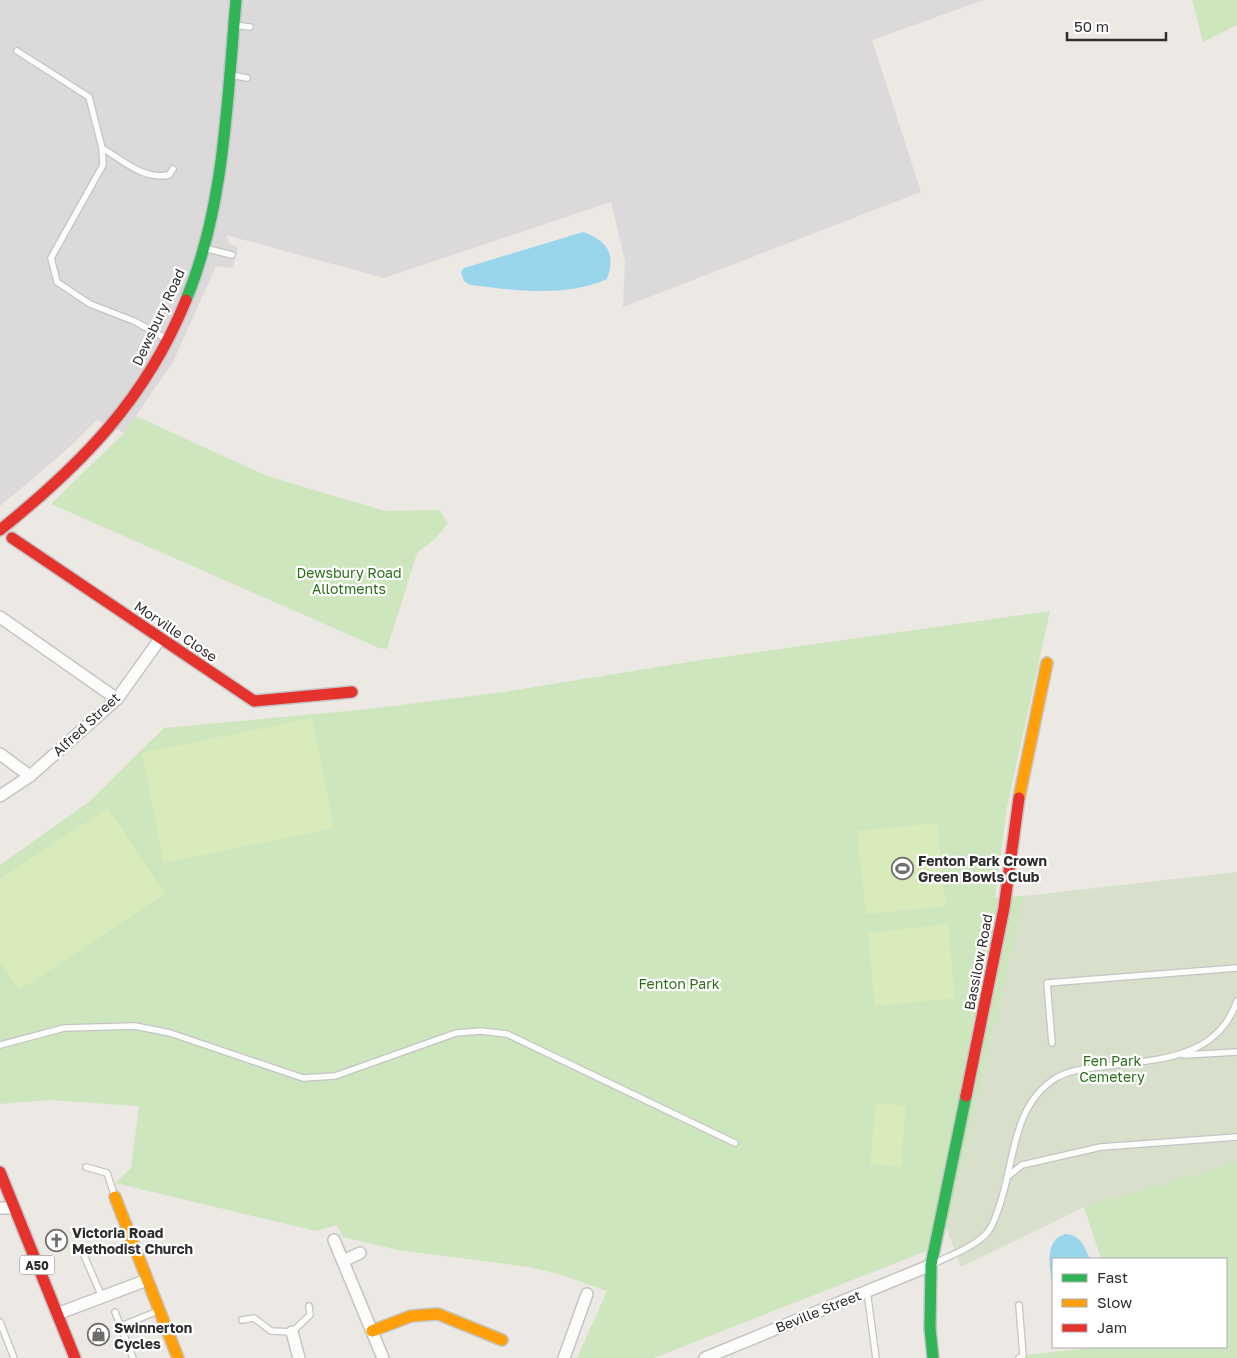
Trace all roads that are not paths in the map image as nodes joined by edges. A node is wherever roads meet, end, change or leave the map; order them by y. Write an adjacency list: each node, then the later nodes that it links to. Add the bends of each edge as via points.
1 (236, 0): 2 (street, Dewsbury Road)
2 (234, 25): 3 (lane); 5 (street, Dewsbury Road)
3 (250, 27)
4 (17, 51): 7 (lane, via 89,97)
5 (229, 74): 6 (lane); 9 (street, Dewsbury Road, via 219,172)
6 (247, 78)
7 (102, 148): 8 (lane, via 156,178 169,176); 11 (lane, via 102,165 53,250 50,258 53,274 62,288 90,304 134,321)
8 (173, 169)
9 (204, 248): 10 (lane); 11 (street, Dewsbury Road, via 188,295)
10 (232, 255)
11 (167, 339): 12 (street, Dewsbury Road, via 120,416 70,471)
12 (0, 531): 14 (street, Morville Close)
13 (0, 617): 17 (street)
14 (160, 640): 16 (street, Morville Close, via 254,702); 17 (street, Alfred Street)
15 (1047, 663): 39 (street, Bassilow Road, via 1020,790 1004,908)
16 (352, 692)
17 (117, 699): 19 (street, Alfred Street)
18 (0, 754): 19 (street)
19 (30, 776): 20 (street, Alfred Street)
20 (0, 796)
21 (1237, 968): 23 (lane, via 1047,983)
22 (1237, 1001): 26 (lane, via 1206,1045)
23 (1052, 1043)
24 (0, 1046): 28 (lane, via 64,1028 135,1026 170,1033 303,1078 335,1076 456,1033 507,1034)
25 (1237, 1052): 26 (lane)
26 (1181, 1056): 31 (lane, via 1075,1070 1056,1077 1024,1113)
27 (1237, 1137): 31 (lane, via 1101,1147 1022,1165)
28 (735, 1143)
29 (86, 1167): 32 (lane, via 107,1173)
30 (0, 1172): 34 (street, A50)
31 (1007, 1176): 39 (lane, via 996,1218 987,1232 974,1244)
32 (114, 1197): 40 (street)
33 (0, 1208): 34 (street)
34 (14, 1208): 48 (street, A50)
35 (334, 1240): 38 (street)
36 (83, 1253): 43 (lane)
37 (360, 1253): 38 (street)
38 (343, 1261): 52 (street)
39 (931, 1265): 41 (street, Beville Street); 64 (street, Bassilow Road)
40 (147, 1280): 43 (street); 46 (street)
41 (867, 1291): 62 (street, Beville Street); 63 (lane)
42 (588, 1294): 61 (street)
43 (102, 1297): 48 (street)
44 (1019, 1305): 65 (lane, via 1023,1356)
45 (309, 1306): 53 (lane, via 310,1316)
46 (159, 1310): 51 (lane); 58 (street)
47 (115, 1312): 51 (lane)
48 (57, 1314): 56 (street, A50)
49 (242, 1320): 53 (lane, via 254,1318 271,1331)
50 (0, 1322): 55 (lane)
51 (121, 1326): 57 (lane)
52 (372, 1331): 54 (street, via 411,1316 438,1314); 60 (street)
53 (292, 1332): 59 (street)
54 (502, 1340)
55 (14, 1358)
56 (75, 1358)
57 (134, 1358)
58 (178, 1358)
59 (300, 1358)
60 (383, 1358)
61 (564, 1358)
62 (705, 1358)
63 (875, 1358)
64 (933, 1358)
65 (1019, 1358)

